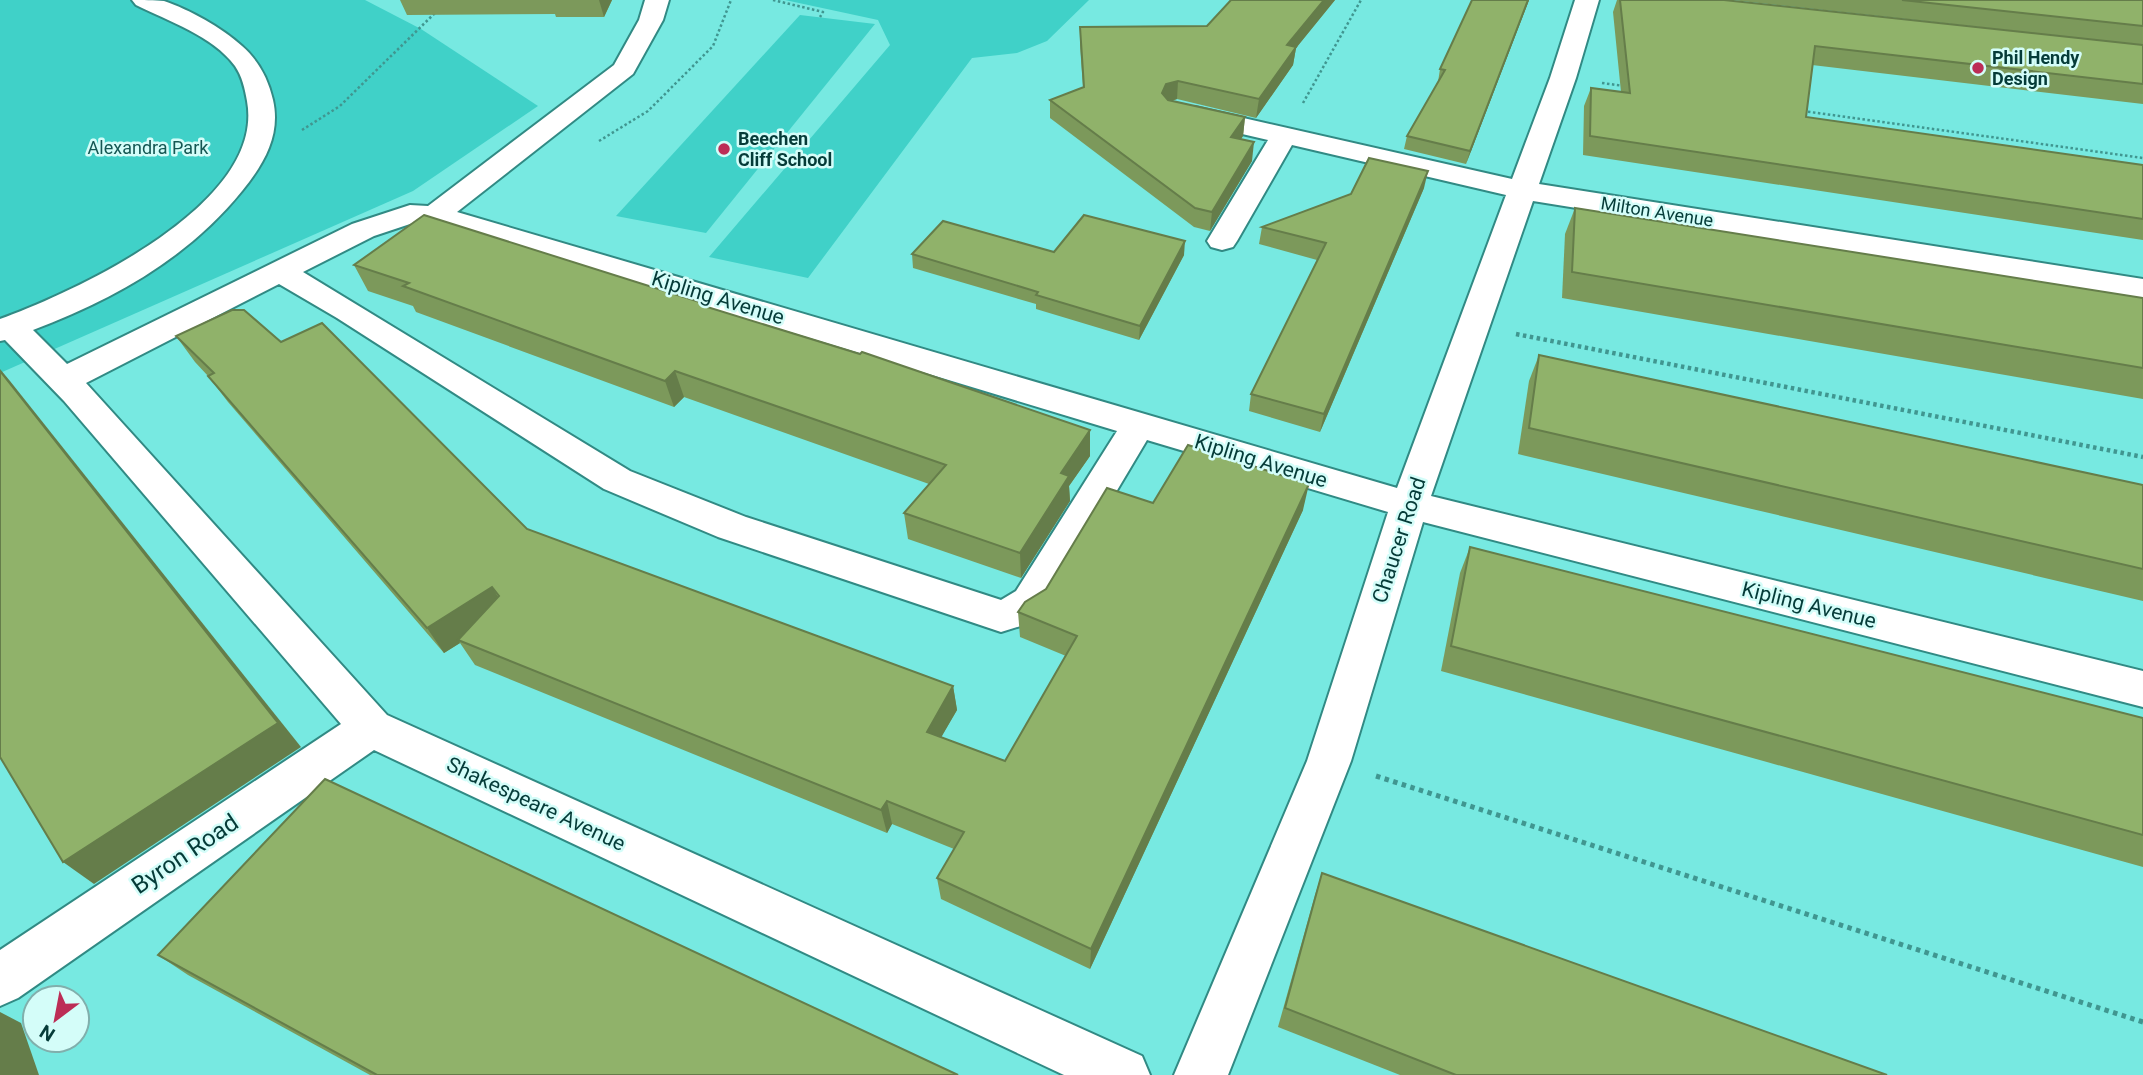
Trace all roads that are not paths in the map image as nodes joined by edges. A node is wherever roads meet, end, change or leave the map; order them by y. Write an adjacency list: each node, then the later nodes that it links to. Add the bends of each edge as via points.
1 (144, 0): 11 (street, via 208,33 241,58 257,85 265,119 254,155 221,201 171,247 92,293)
2 (657, 0): 7 (street, via 624,69)
3 (1587, 0): 6 (street, Chaucer Road)
4 (1176, 110): 5 (street, Milton Avenue)
5 (1284, 135): 6 (street, Milton Avenue); 8 (street)
6 (1521, 190): 10 (street, Milton Avenue); 14 (street, Chaucer Road)
7 (436, 215): 9 (street, Kipling Avenue, via 410,214 387,220); 13 (street, Kipling Avenue)
8 (1222, 241)
9 (280, 272): 12 (street, Kipling Avenue); 13 (street, via 617,480 732,527 1001,616 1030,602)
10 (2143, 289)
11 (6, 329): 12 (street, Shakespeare Avenue)
12 (63, 380): 16 (street, Shakespeare Avenue)
13 (1139, 424): 14 (street, Kipling Avenue)
14 (1409, 505): 15 (street, Kipling Avenue); 19 (street, Chaucer Road, via 1329,761)
15 (2143, 689)
16 (371, 728): 17 (street, Byron Road); 18 (street, Shakespeare Avenue)
17 (0, 981)
18 (1123, 1075)
19 (1201, 1075)

